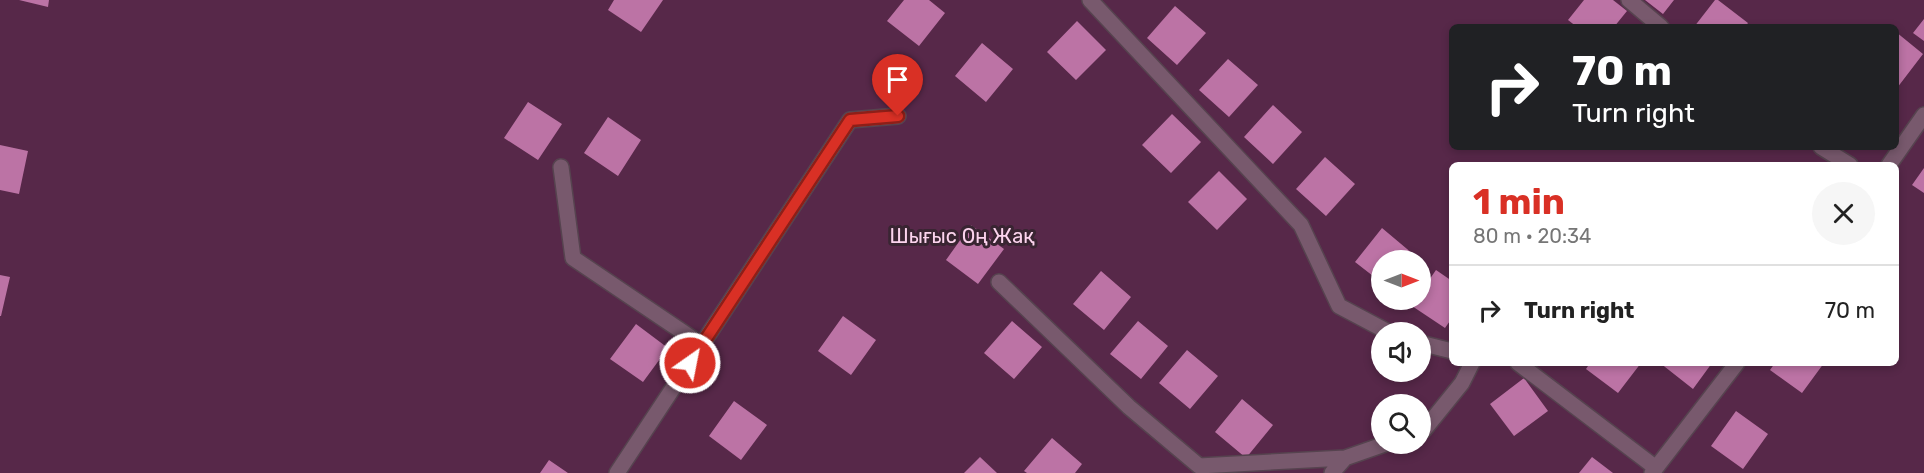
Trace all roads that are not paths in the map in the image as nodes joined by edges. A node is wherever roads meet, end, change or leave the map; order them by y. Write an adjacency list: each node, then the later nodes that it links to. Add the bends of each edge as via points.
1 (1090, 0): 11 (lane, via 1301,225 1339,306)
2 (1629, 0): 3 (lane)
3 (1657, 24)
4 (1924, 115): 8 (lane)
5 (898, 116): 12 (lane, via 850,120)
6 (1826, 150): 7 (lane)
7 (1845, 162)
8 (1891, 162)
9 (561, 167): 12 (lane, via 573,258)
10 (999, 282): 20 (lane, via 1129,407 1199,466)
11 (1371, 323)
12 (702, 345): 22 (lane)
13 (1431, 346): 14 (lane)
14 (1449, 350)
15 (1470, 366): 18 (lane)
16 (1522, 366): 21 (lane)
17 (1735, 366): 21 (lane)
18 (1431, 421)
19 (1371, 449): 20 (lane)
20 (1345, 458): 23 (lane)
21 (1654, 470)
22 (617, 473)
23 (1332, 473)

